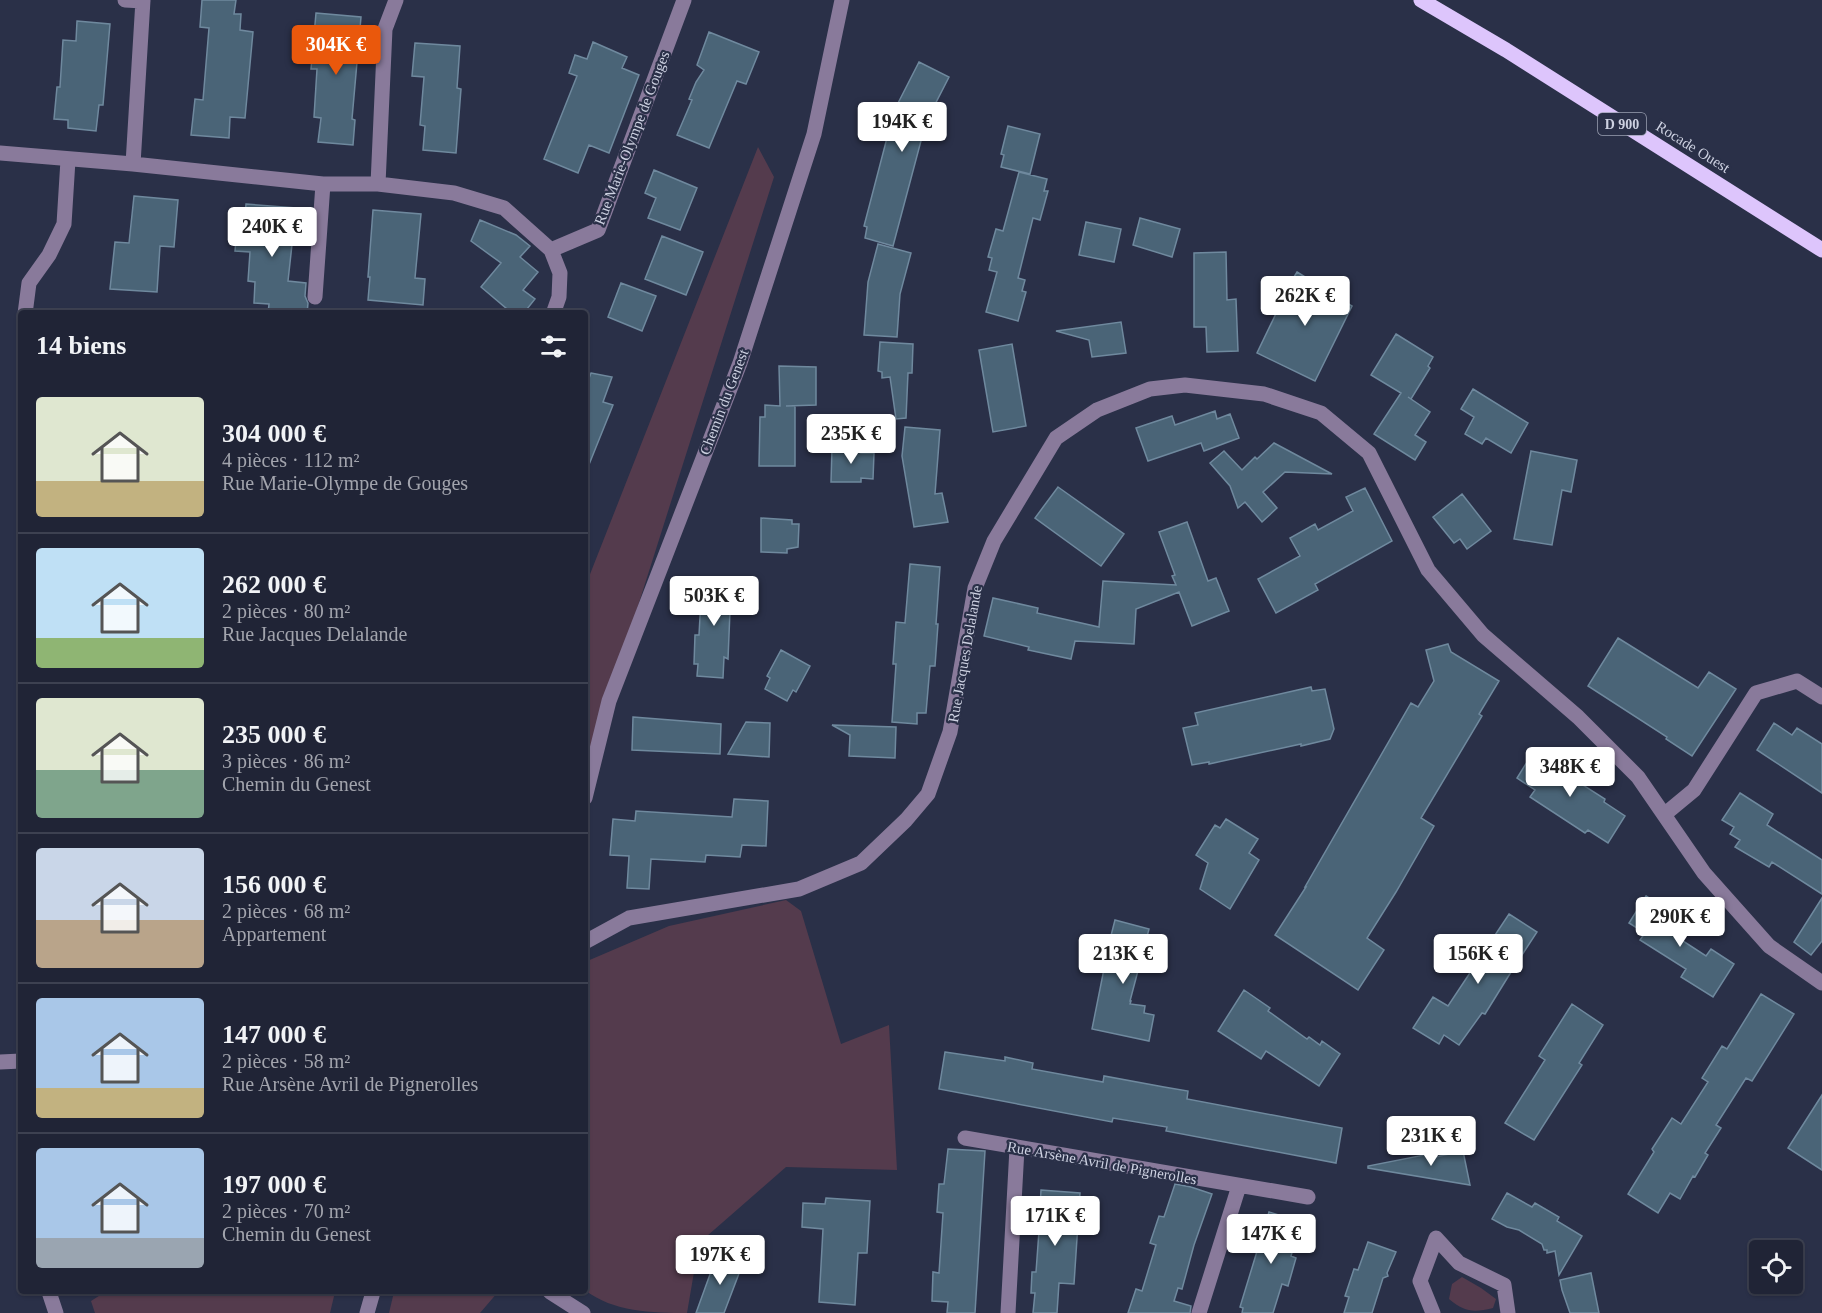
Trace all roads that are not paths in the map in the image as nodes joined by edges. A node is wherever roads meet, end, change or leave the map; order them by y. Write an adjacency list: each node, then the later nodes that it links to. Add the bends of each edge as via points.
1 (125, 0): 6 (street)
2 (396, 0): 10 (street, via 385,28)
3 (684, 0): 12 (street, Rue Marie-Olympe de Gouges, via 598,230)
4 (842, 0): 18 (street, Chemin du Genest, via 814,135 740,363 609,701)
5 (1421, 0): 13 (main road, Rocade Ouest / D 900)
6 (143, 1): 9 (street)
7 (0, 153): 8 (street)
8 (68, 160): 9 (street); 15 (street, via 64,224 29,283)
9 (134, 164): 11 (street)
10 (378, 183): 11 (street); 12 (street, via 454,193 504,208)
11 (323, 184): 14 (street)
12 (551, 250): 16 (street, via 560,273 560,297)
13 (1822, 250)
14 (315, 297)
15 (26, 310)
16 (555, 310)
17 (1822, 697): 19 (street, via 1797,681 1756,693 1694,790)
18 (588, 786)
19 (1665, 814): 20 (street, Rue Jacques Delalande, via 1638,777 1578,717 1483,635 1428,570 1369,453 1321,413 1264,394 1185,385 1150,389 1097,410 1056,438 994,540 975,588 950,732 928,794 899,828 861,863 800,889 629,918); 21 (street, Rue Jacques Delalande, via 1704,873 1769,946)
20 (588, 940)
21 (1822, 983)
22 (18, 1061): 23 (street)
23 (0, 1062)
24 (965, 1138): 25 (street, Rue Arsène Avril de Pignerolles)
25 (1017, 1148): 26 (street, Rue Arsène Avril de Pignerolles); 34 (street)
26 (1239, 1186): 27 (street, Rue Arsène Avril de Pignerolles); 35 (street)
27 (1308, 1197)
28 (50, 1294): 31 (street)
29 (372, 1294): 32 (street)
30 (553, 1294): 33 (street)
31 (56, 1313)
32 (367, 1313)
33 (583, 1313)
34 (1008, 1313)
35 (1199, 1313)
36 (1433, 1313): 37 (street, via 1420,1281 1436,1238 1459,1263 1504,1285)
37 (1508, 1313)

